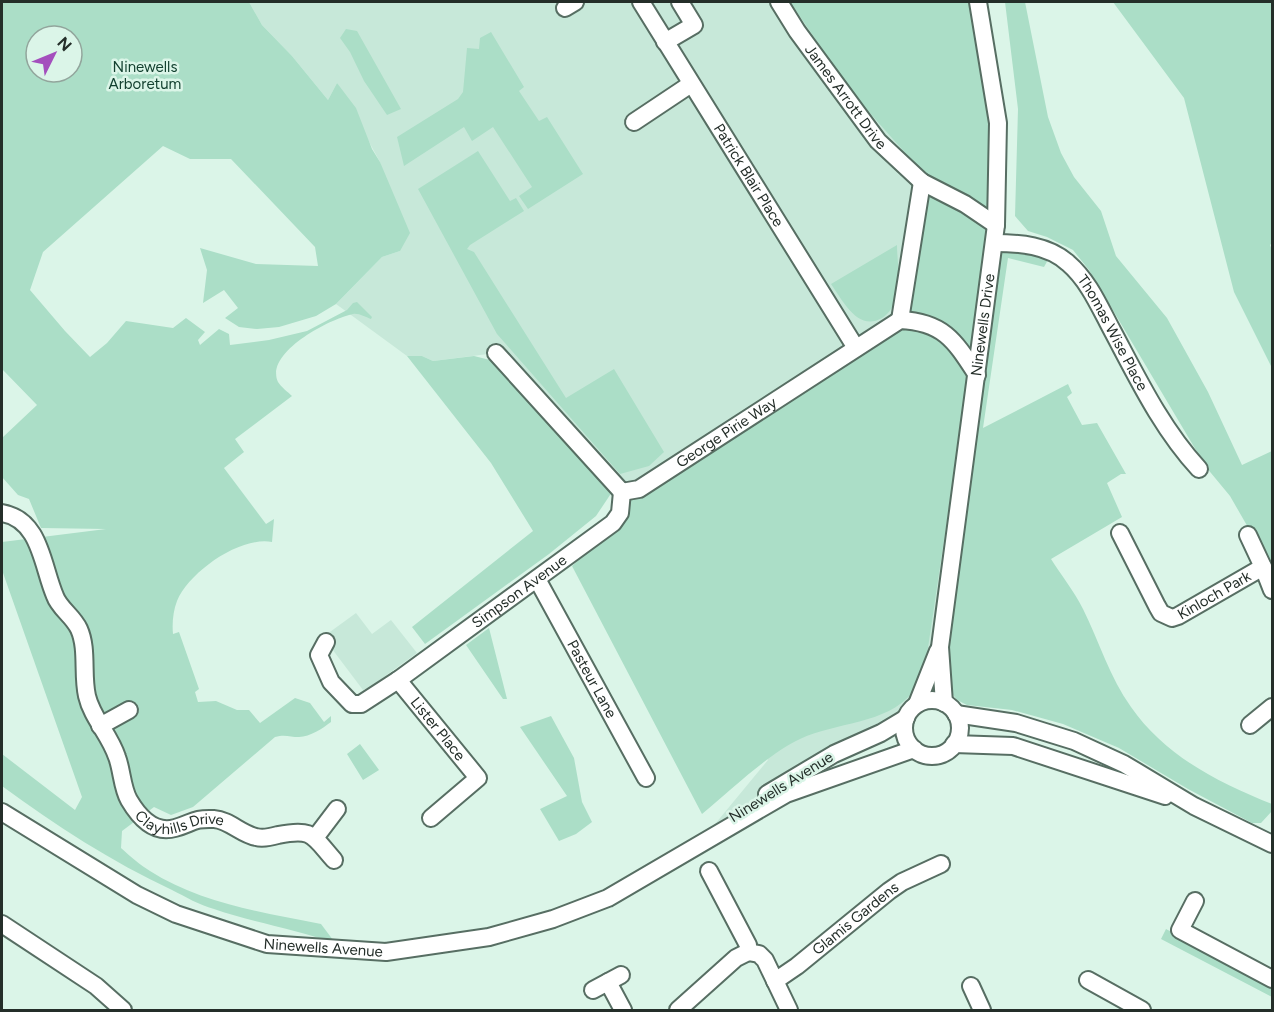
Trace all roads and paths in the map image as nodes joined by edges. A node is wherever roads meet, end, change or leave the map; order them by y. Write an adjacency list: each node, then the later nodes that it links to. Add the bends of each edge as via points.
1 (641, 2): 5 (street, Patrick Blair Place)
2 (680, 2): 5 (street, via 694,25)
3 (779, 2): 8 (street, James Arrott Drive, via 878,141)
4 (978, 2): 9 (street, Ninewells Drive, via 998,123)
5 (665, 42): 6 (street, Patrick Blair Place)
6 (691, 84): 7 (street); 12 (street, Patrick Blair Place)
7 (634, 122)
8 (922, 182): 9 (street, James Arrott Drive); 11 (street)
9 (996, 225): 10 (street, Ninewells Drive)
10 (994, 243): 14 (street, Ninewells Drive); 15 (street, Thomas Wise Place, via 1021,243 1046,250 1067,262 1086,284 1154,407)
11 (900, 320): 12 (street, George Pirie Way); 14 (street, via 921,321 951,339)
12 (856, 348): 16 (street, George Pirie Way, via 639,489)
13 (496, 353): 16 (street)
14 (977, 375): 26 (street, Ninewells Drive)
15 (1199, 469)
16 (622, 492): 23 (street, Simpson Avenue, via 620,513 613,523)
17 (2, 513): 34 (street, Clayhills Drive, via 21,522 32,533 55,599 79,629 87,696)
18 (1120, 533): 21 (street, Kinloch Park)
19 (1248, 535): 22 (street)
20 (1150, 554): 21 (street)
21 (1134, 562): 22 (street, Kinloch Park, via 1161,613 1172,618)
22 (1263, 567): 24 (street, Kinloch Park)
23 (537, 579): 27 (street, Simpson Avenue); 37 (street, Pasteur Lane)
24 (1272, 590)
25 (326, 642): 27 (street, Simpson Avenue, via 319,655 331,682 352,704 361,704)
26 (940, 647): 28 (street, Ninewells Drive); 30 (street, Ninewells Drive)
27 (398, 680): 41 (street, Lister Place, via 478,778)
28 (917, 704): 30 (street, Ninewells Avenue, via 935,700); 32 (street, Ninewells Avenue)
29 (1272, 707): 33 (street)
30 (950, 708): 35 (street, via 960,729); 38 (street, Ninewells Avenue, via 1074,741 1124,764)
31 (129, 710): 34 (street)
32 (906, 718): 36 (street, via 905,735); 46 (street, Ninewells Avenue, via 783,784)
33 (1250, 725)
34 (100, 726): 42 (street, Clayhills Drive, via 117,755 128,799 144,820 161,830 197,819 218,819 255,837 306,832)
35 (954, 744): 36 (street, Ninewells Avenue, via 935,756); 38 (street, Ninewells Avenue, via 1012,747)
36 (914, 749): 46 (street, Ninewells Avenue, via 786,794)
37 (646, 778)
38 (1194, 806): 43 (street, Ninewells Avenue)
39 (337, 809): 42 (street)
40 (2, 812): 46 (street, Ninewells Avenue, via 137,895 176,914 267,944 386,952 489,937 553,920 608,898)
41 (431, 818)
42 (315, 838): 44 (street)
43 (1271, 840)
44 (334, 860)
45 (941, 864): 53 (street, Glamis Gardens, via 889,891)
46 (662, 865)
47 (708, 871): 50 (street, via 748,945)
48 (1195, 901): 51 (street, via 1180,930)
49 (2, 924): 56 (street, via 96,986)
50 (748, 952): 53 (street, via 765,960); 58 (street, via 736,958)
51 (1272, 979)
52 (1088, 980): 61 (street)
53 (775, 981): 59 (street)
54 (608, 982): 57 (street)
55 (971, 986): 60 (street)
56 (123, 1011)
57 (623, 1011)
58 (678, 1011)
59 (789, 1011)
60 (982, 1011)
61 (1142, 1011)

